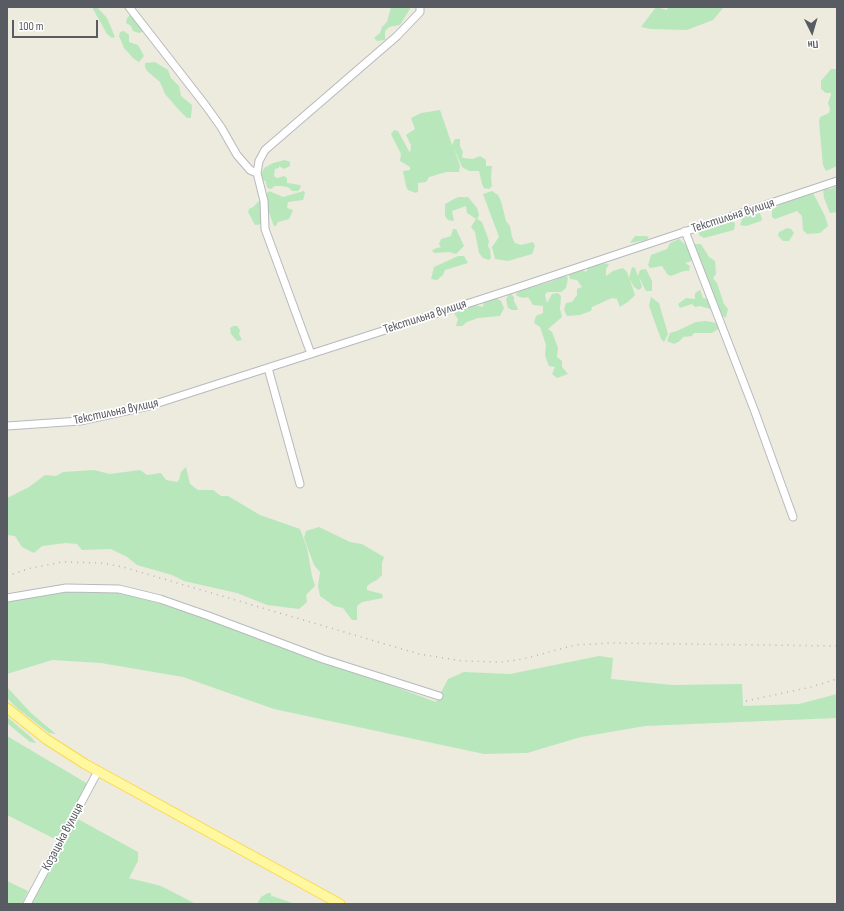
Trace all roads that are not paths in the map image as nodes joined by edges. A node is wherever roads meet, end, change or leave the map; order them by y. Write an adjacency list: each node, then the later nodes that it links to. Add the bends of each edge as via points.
1 (129, 7): 3 (street, via 206,106 237,155 250,170)
2 (420, 7): 3 (street, via 420,12 397,36 265,150 259,161)
3 (257, 173): 6 (street, via 264,201 265,230)
4 (837, 181): 5 (street, Текстильна вулиця)
5 (685, 231): 6 (street, Текстильна вулиця); 10 (street)
6 (311, 354): 7 (street, Текстильна вулиця)
7 (268, 368): 8 (street, Текстильна вулиця, via 150,406 113,415 65,422); 9 (street)
8 (7, 426)
9 (300, 484)
10 (793, 517)
11 (7, 598): 12 (street, via 66,588 119,589 160,599 323,660)
12 (439, 696)
13 (7, 708): 14 (main road, via 46,739)
14 (98, 771): 15 (street, Козацька вулиця); 16 (main road)
15 (27, 904)
16 (340, 904)

